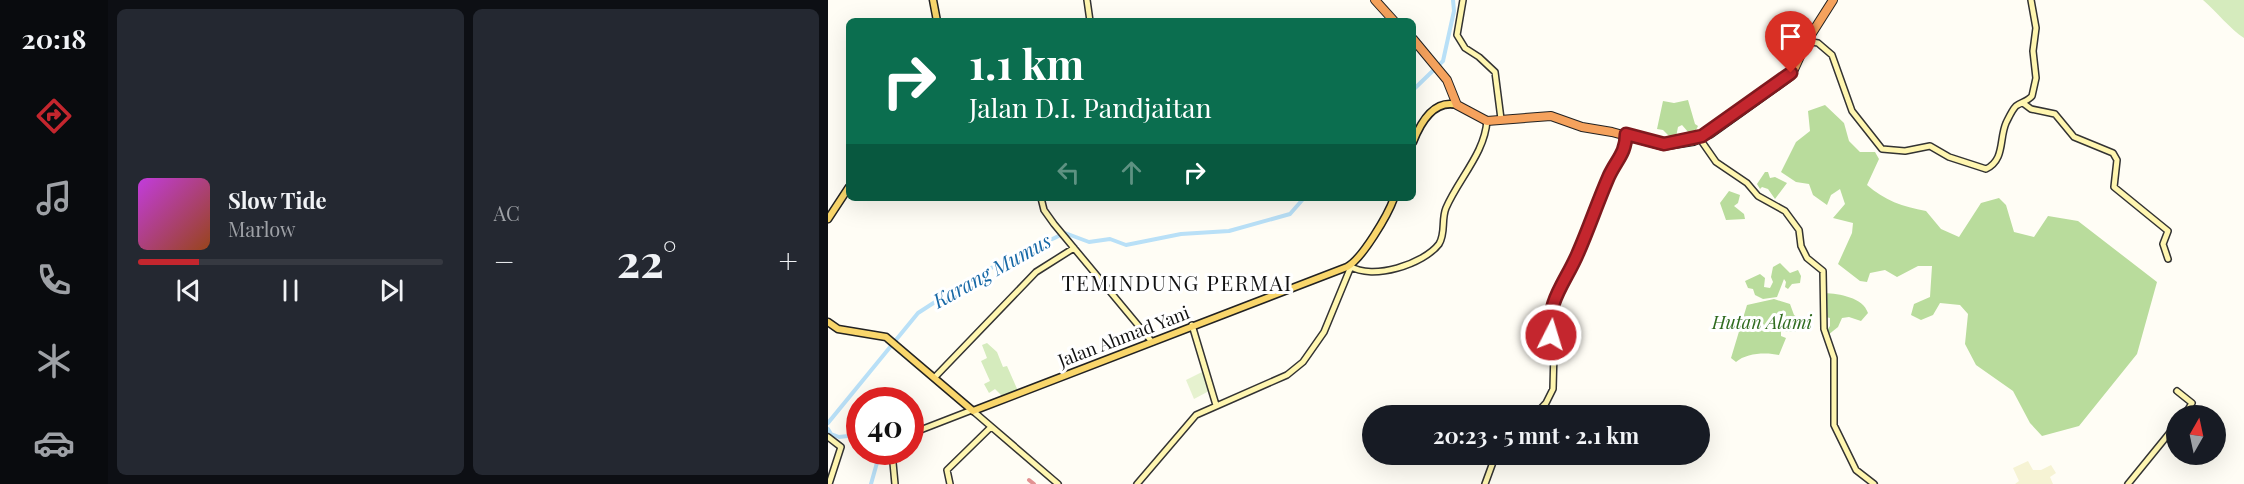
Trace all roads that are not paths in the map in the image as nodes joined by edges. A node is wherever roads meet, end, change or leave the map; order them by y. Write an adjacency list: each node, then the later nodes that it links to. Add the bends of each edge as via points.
1 (934, 0): 7 (main road)
2 (1087, 0): 8 (street)
3 (1377, 0): 9 (highway)
4 (1463, 0): 14 (street, via 1457,29 1459,40 1495,73)
5 (1832, 0): 10 (highway)
6 (2031, 0): 12 (street, via 2036,27 2036,78 2031,98)
7 (937, 18)
8 (1090, 18)
9 (1393, 18)
10 (1807, 41): 12 (street, via 1818,43 1832,56 1852,111 1883,149 1905,151 1930,146 1986,169 1994,165 2002,149 2002,133 2012,112); 20 (highway, via 1790,75); 20 (highway, via 1789,78)
11 (1416, 43): 13 (highway, via 1448,81)
12 (2023, 103): 26 (street, via 2031,109 2055,114 2074,137 2114,154 2114,187 2168,231 2163,244)
13 (1456, 104): 15 (highway); 17 (main road, via 1442,103 1430,110); 18 (main road, via 1431,112)
14 (1501, 119): 15 (highway); 16 (highway, via 1550,114)
15 (1485, 122): 16 (highway, via 1551,116); 27 (street, via 1481,145 1447,206 1443,236 1437,246 1395,269 1367,273)
16 (1581, 126): 19 (highway)
17 (1416, 129)
18 (1416, 135)
19 (1626, 135): 20 (highway, via 1664,144); 36 (street, via 1626,147 1559,288 1550,321 1554,353 1552,389)
20 (1699, 138): 51 (street, via 1716,162 1785,211 1799,231 1805,256 1822,270 1824,329 1834,358 1834,424 1856,470)
21 (846, 194): 24 (main road)
22 (1042, 201): 25 (street, via 1046,213)
23 (1392, 202): 27 (main road, via 1381,225)
24 (828, 220)
25 (1074, 248): 30 (street); 32 (street, via 1035,273)
26 (2168, 259)
27 (1349, 267): 29 (main road, Jalan Ahmad Yani); 35 (street, via 1321,336 1303,362 1287,375)
28 (828, 321): 31 (main road, via 842,328 879,333)
29 (1194, 326): 30 (main road, Jalan Ahmad Yani); 35 (street)
30 (1152, 341): 38 (main road, Jalan Ahmad Yani)
31 (896, 343): 32 (main road); 33 (main road)
32 (936, 376): 33 (main road)
33 (945, 386): 38 (main road)
34 (2177, 391): 37 (street)
35 (1216, 405): 46 (street, via 1196,415)
36 (1544, 405)
37 (2191, 405)
38 (972, 410): 39 (street); 40 (street)
39 (991, 427): 48 (street, via 947,470); 49 (street)
40 (924, 429)
41 (2166, 436): 52 (street)
42 (828, 438): 45 (street, via 840,448)
43 (893, 465): 47 (street)
44 (1492, 465): 50 (street)
45 (828, 483)
46 (1137, 483)
47 (895, 484)
48 (951, 484)
49 (1058, 484)
50 (1485, 484)
51 (1874, 484)
52 (2128, 484)

